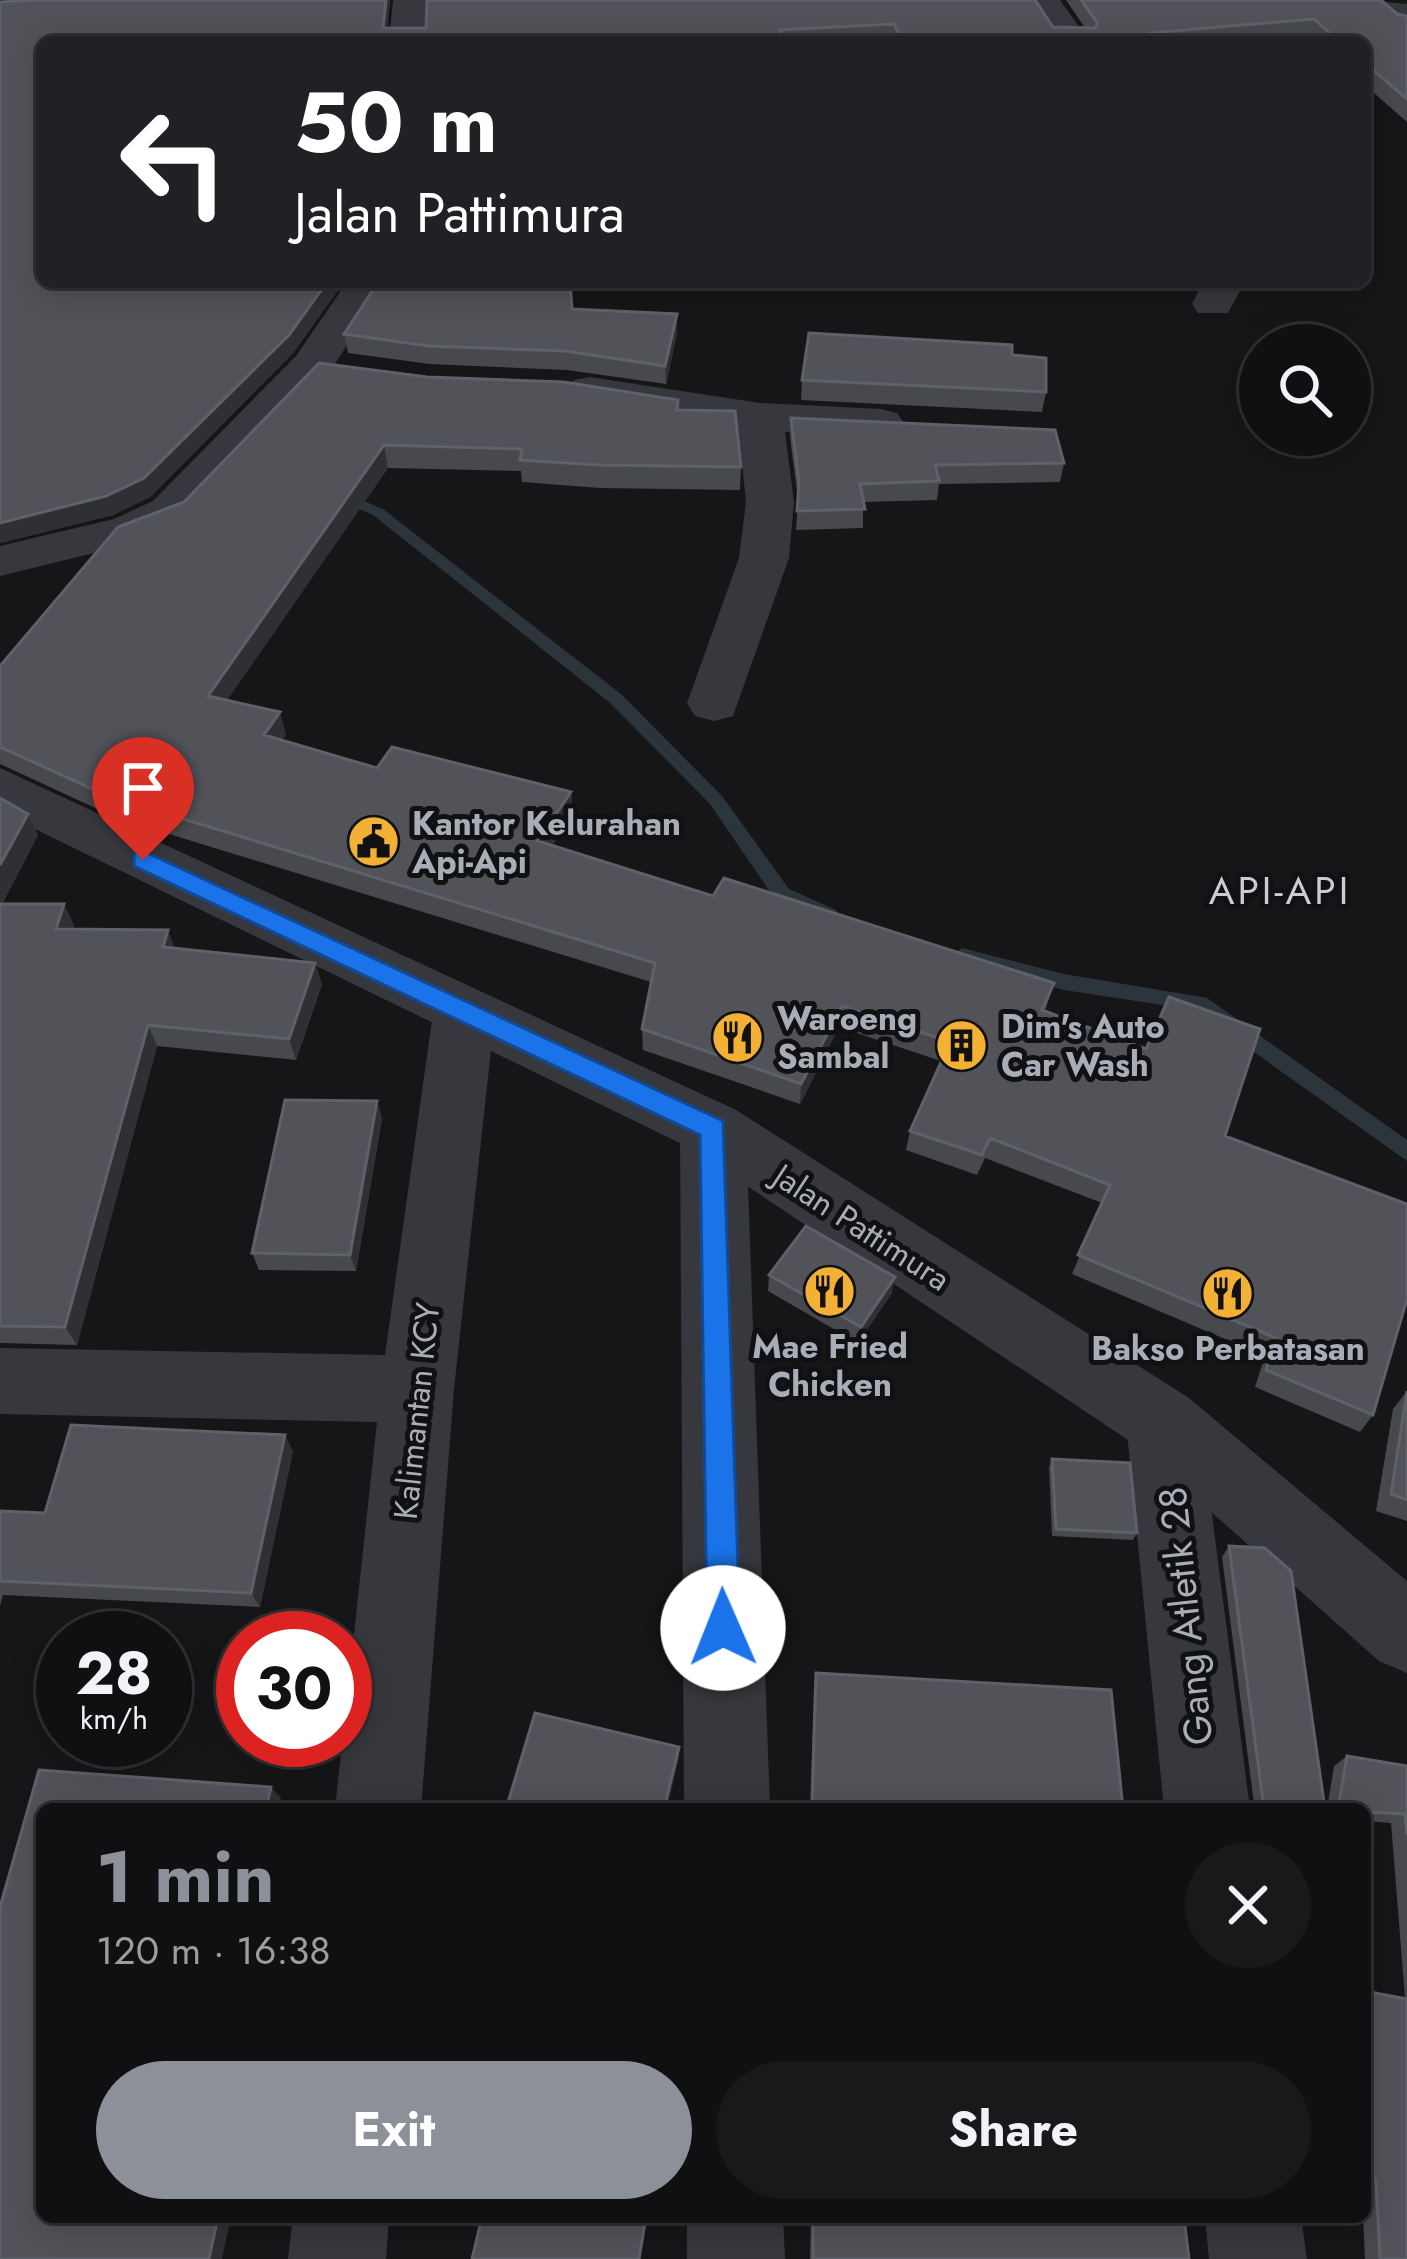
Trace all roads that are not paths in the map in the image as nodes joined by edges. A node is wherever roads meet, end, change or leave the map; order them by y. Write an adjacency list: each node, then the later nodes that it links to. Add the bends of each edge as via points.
1 (410, 0): 5 (street)
2 (1043, 0): 6 (street)
3 (1381, 0): 4 (street)
4 (1407, 21)
5 (407, 36)
6 (1068, 36)
7 (364, 288): 8 (street)
8 (312, 364): 9 (street); 13 (street, via 170,511 130,530)
9 (360, 371)
10 (548, 386): 11 (street)
11 (760, 417): 12 (street); 14 (street, via 770,502 764,558)
12 (927, 425)
13 (0, 562)
14 (714, 703)
15 (0, 788): 16 (street, Jalan Pattimura)
16 (464, 1013): 17 (street, Jalan Pattimura); 19 (street, Kalimantan KCY)
17 (713, 1129): 20 (street, Jalan Pattimura); 23 (street)
18 (0, 1381): 19 (street)
19 (417, 1389): 22 (street, Kalimantan KCY)
20 (1163, 1422): 21 (street, Jalan Pattimura); 24 (street, Gang Atletik 28)
21 (1407, 1633)
22 (379, 1803)
23 (727, 1803)
24 (1206, 1803)
25 (340, 2223): 28 (street)
26 (735, 2223): 29 (street)
27 (1254, 2223): 30 (street)
28 (337, 2259)
29 (736, 2259)
30 (1258, 2259)

